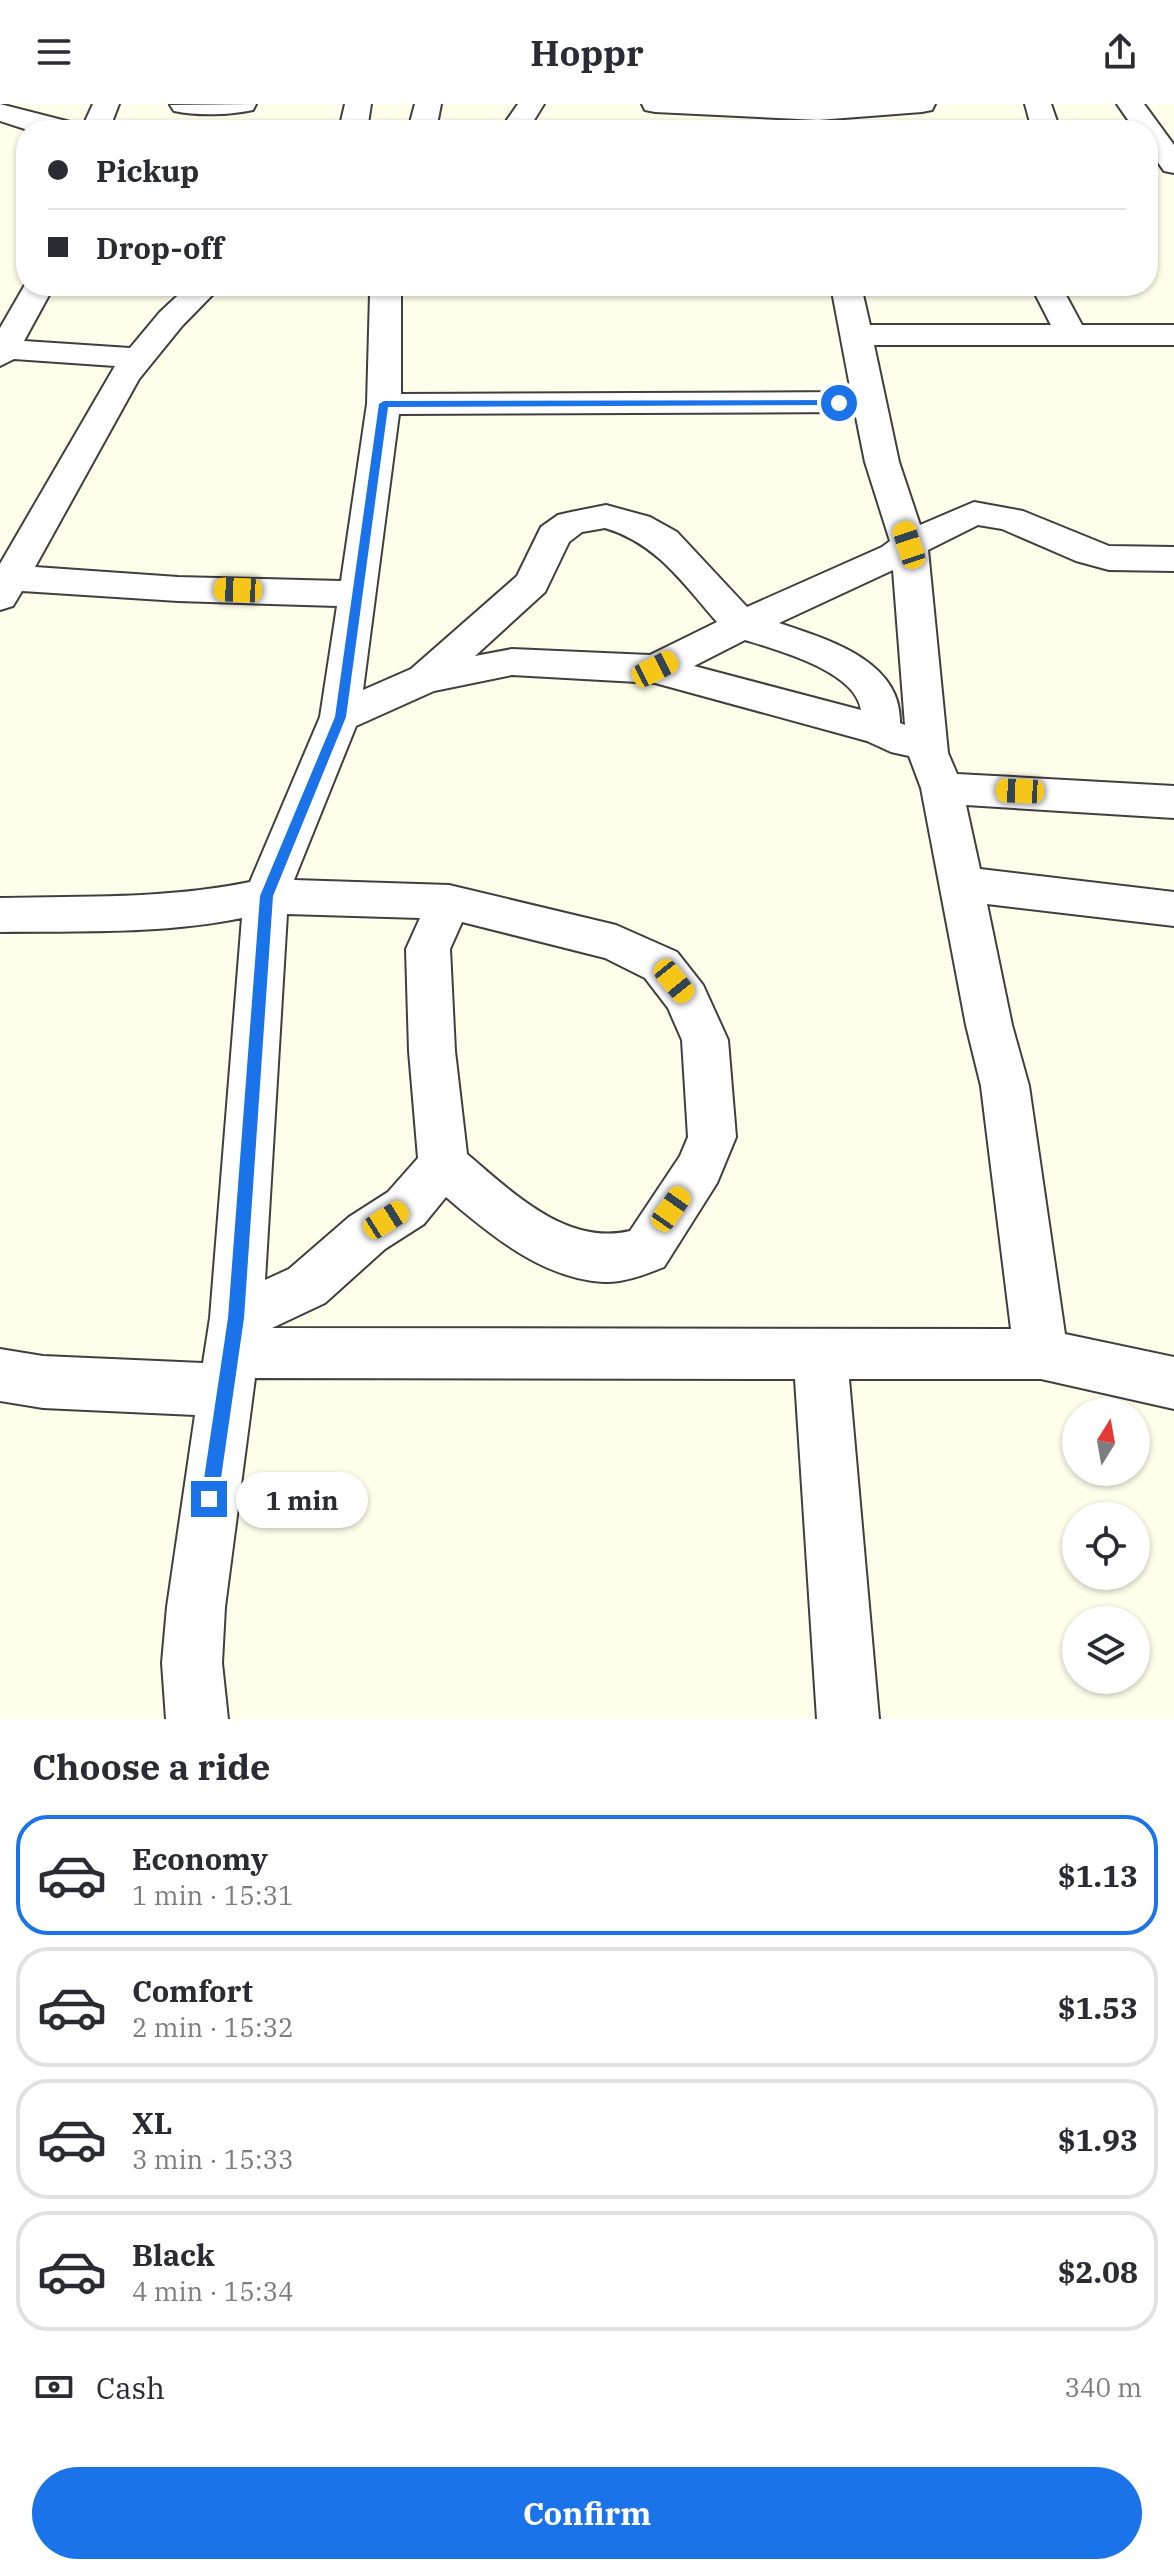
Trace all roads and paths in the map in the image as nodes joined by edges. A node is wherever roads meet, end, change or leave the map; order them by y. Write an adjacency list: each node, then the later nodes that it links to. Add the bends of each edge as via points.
1 (184, 104): 4 (street)
2 (655, 104): 6 (street)
3 (922, 104): 6 (street)
4 (259, 108)
5 (0, 112): 7 (street)
6 (819, 115)
7 (23, 120)
8 (1158, 143): 9 (street)
9 (1174, 165)
10 (33, 296): 18 (street)
11 (195, 296): 19 (street)
12 (391, 296): 21 (street)
13 (848, 296): 15 (street)
14 (1051, 296): 16 (street)
15 (855, 335): 16 (street); 20 (street)
16 (1072, 336): 17 (street)
17 (1174, 336)
18 (2, 353): 19 (street)
19 (137, 358): 24 (street)
20 (869, 402): 21 (street); 22 (street)
21 (384, 404): 25 (street)
22 (909, 545): 23 (street, via 974,513 1010,519 1109,558); 26 (street); 31 (street)
23 (1174, 559)
24 (6, 587): 25 (street)
25 (358, 594): 29 (street)
26 (742, 625): 27 (street); 28 (street, via 664,540 628,522 593,516 554,535 532,583); 30 (street, via 827,653 866,682 881,705)
27 (655, 669): 28 (street, via 512,662); 30 (street)
28 (425, 679): 29 (street)
29 (340, 717): 34 (street)
30 (880, 730): 31 (street)
31 (935, 770): 32 (street); 33 (street)
32 (1174, 802)
33 (961, 884): 36 (street); 41 (street, via 1005,1086)
34 (266, 896): 35 (street); 37 (street, via 135,912); 39 (street)
35 (449, 902): 38 (street, via 428,949); 38 (street, via 616,943 661,965 687,998 705,1040 712,1137 700,1168 646,1250 605,1259 563,1251 483,1198)
36 (1174, 909)
37 (0, 915)
38 (443, 1164): 39 (street, via 406,1208 367,1233)
39 (231, 1354): 40 (street); 42 (street, via 43,1382); 44 (street, via 196,1607 192,1663)
40 (820, 1354): 41 (street); 45 (street)
41 (1041, 1354): 43 (street)
42 (0, 1375)
43 (1174, 1383)
44 (197, 1719)
45 (848, 1719)

